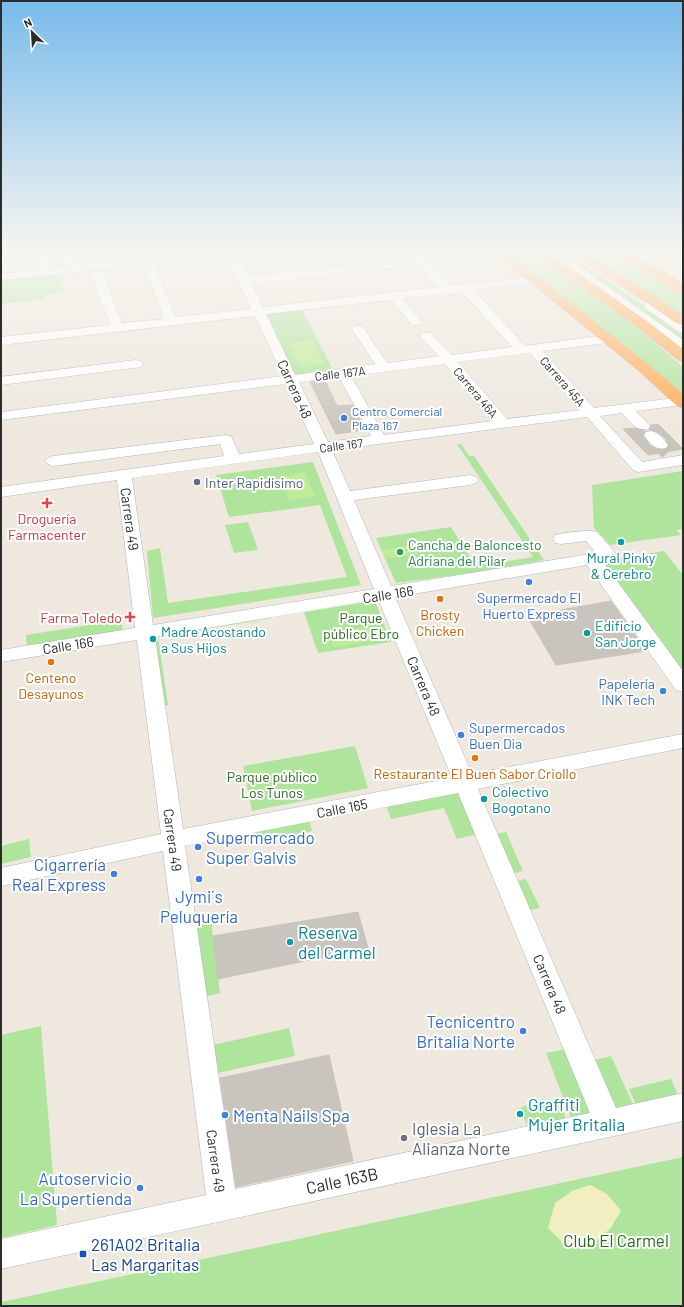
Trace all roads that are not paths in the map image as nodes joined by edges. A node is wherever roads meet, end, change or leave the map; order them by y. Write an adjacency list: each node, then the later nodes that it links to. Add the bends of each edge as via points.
1 (111, 313): 15 (street)
2 (168, 313): 13 (street)
3 (250, 313): 13 (street)
4 (259, 313): 28 (street, Carrera 48)
5 (408, 313): 14 (street)
6 (491, 313): 22 (street, Carrera 45A)
7 (574, 313): 19 (highway)
8 (626, 313): 23 (highway)
9 (638, 313): 21 (street)
10 (659, 313): 17 (street)
11 (671, 313): 12 (highway)
12 (683, 321)
13 (171, 322): 15 (street)
14 (416, 322)
15 (117, 328): 20 (street)
16 (358, 329): 26 (street)
17 (683, 329)
18 (426, 336): 24 (street, Carrera 46A)
19 (607, 339): 22 (street, Calle 167A); 30 (highway)
20 (1, 341)
21 (683, 346)
22 (528, 349): 24 (street, Calle 167A); 32 (street, Carrera 45A)
23 (683, 358)
24 (449, 359): 26 (street, Calle 167A); 34 (street, Carrera 46A)
25 (136, 364): 29 (street)
26 (384, 368): 27 (street, Calle 167A)
27 (342, 373): 28 (street, Calle 167A); 35 (street)
28 (291, 380): 33 (street, Calle 167A, via 229,382); 37 (street, Carrera 48)
29 (1, 381)
30 (682, 402): 31 (street, Calle 167)
31 (625, 408): 32 (street, Calle 167); 36 (street)
32 (591, 413): 34 (street, Calle 167); 36 (street, Carrera 45A, via 638,467)
33 (1, 416)
34 (503, 424): 35 (street, Calle 167)
35 (380, 440): 37 (street, Calle 167)
36 (664, 446)
37 (323, 447): 38 (street, Calle 167); 43 (street, Carrera 48)
38 (233, 460): 39 (street, via 226,439); 40 (street, Calle 167)
39 (52, 461)
40 (124, 475): 42 (street, Calle 167); 47 (street, Carrera 49)
41 (470, 480): 43 (street)
42 (1, 492)
43 (344, 497): 46 (street, Carrera 48)
44 (561, 539): 45 (street, via 590,536)
45 (600, 558): 46 (street, Calle 166); 49 (street)
46 (385, 594): 47 (street, Calle 166); 51 (street, Carrera 48)
47 (146, 633): 48 (street, Calle 166); 52 (street, Carrera 49)
48 (1, 656)
49 (683, 685)
50 (683, 741): 51 (street, Calle 165)
51 (465, 784): 52 (street, Calle 165); 55 (street, Carrera 48)
52 (173, 840): 53 (street, Calle 165); 56 (street, Carrera 49)
53 (1, 877)
54 (683, 1107): 55 (street, Calle 163B)
55 (608, 1123): 56 (street, Calle 163B)
56 (222, 1206): 57 (street, Calle 163B)
57 (1, 1254)

